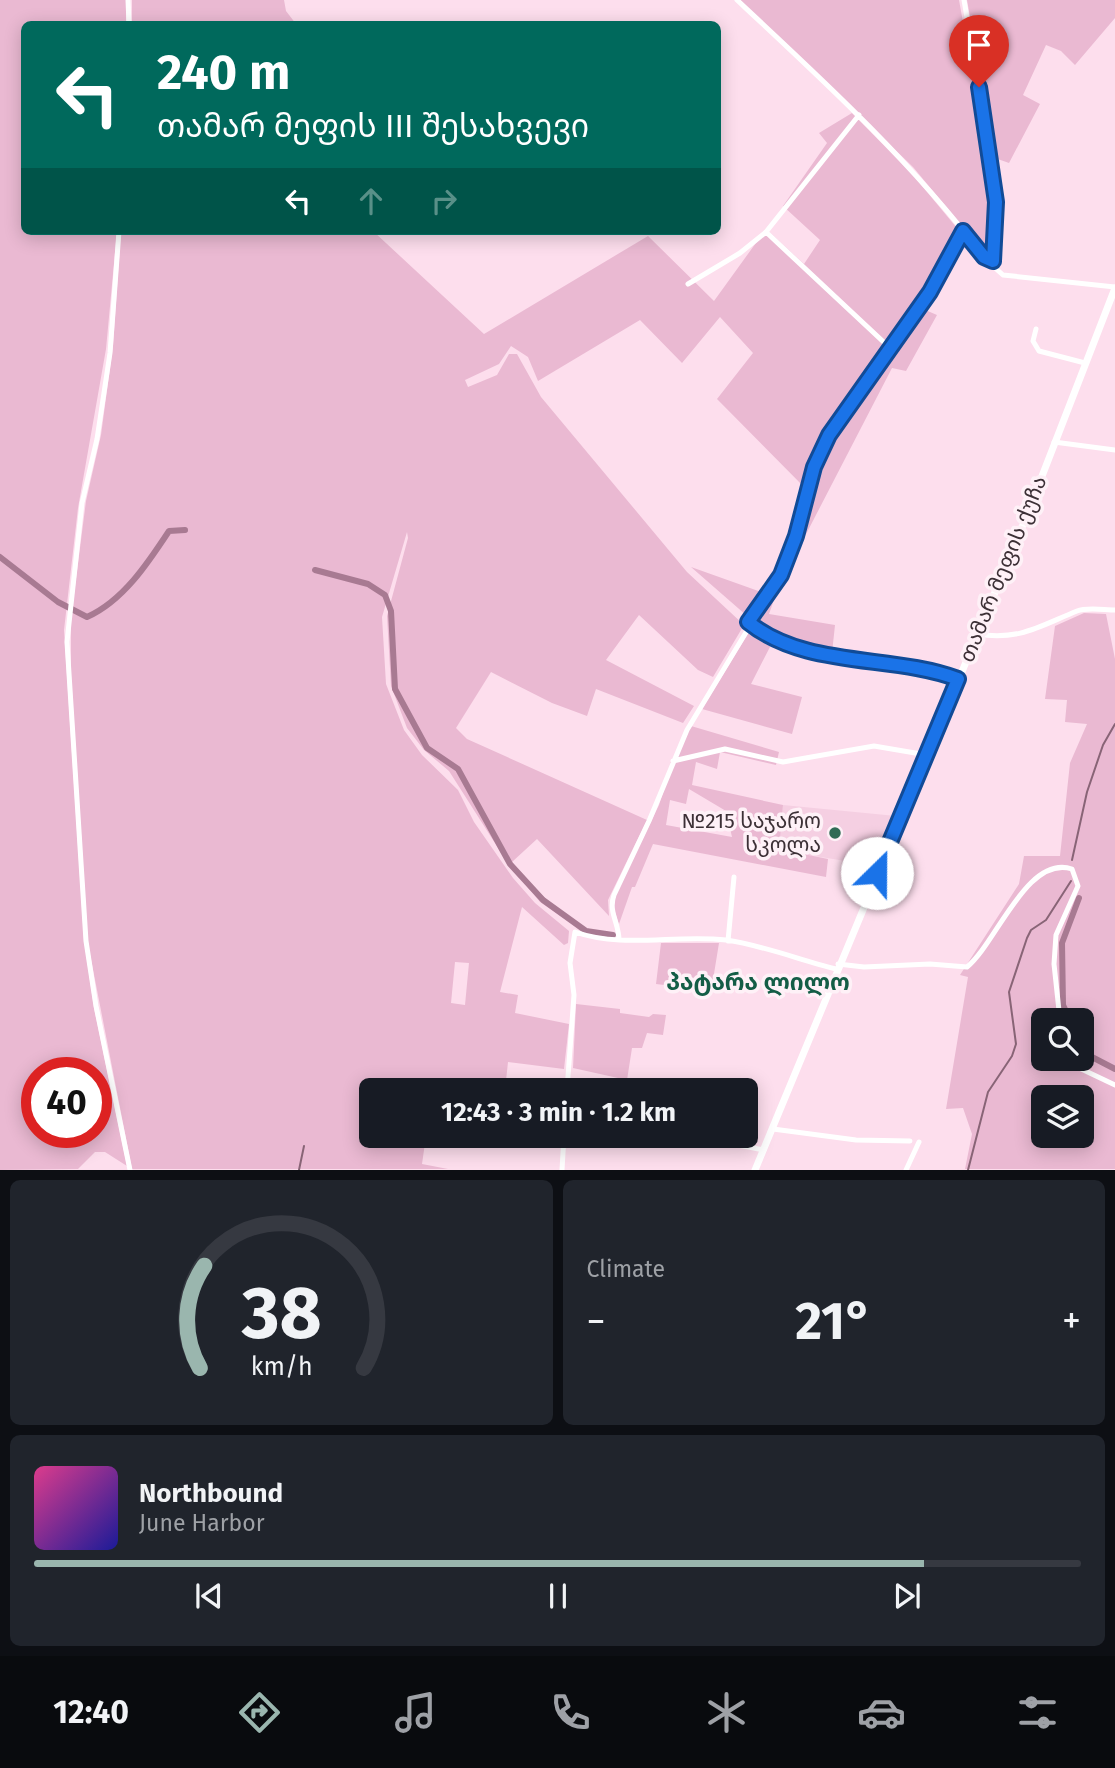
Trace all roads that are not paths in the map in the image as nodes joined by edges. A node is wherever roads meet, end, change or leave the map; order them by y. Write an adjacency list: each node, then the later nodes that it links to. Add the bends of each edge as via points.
1 (128, 0): 4 (street)
2 (737, 0): 5 (street)
3 (964, 0): 9 (street, via 993,170)
4 (129, 21)
5 (859, 116): 6 (street, via 916,173); 7 (street)
6 (963, 231): 9 (street, via 984,257); 13 (street, via 933,289)
7 (766, 232): 10 (street); 13 (street)
8 (119, 235): 37 (street, via 110,353 82,503 67,642 86,942)
9 (993, 261): 11 (street, via 1003,275)
10 (688, 284)
11 (1115, 288): 14 (street, თამარ მეფის ქუჩა)
12 (1036, 329): 14 (street, via 1033,341 1039,351)
13 (890, 348): 18 (street, via 820,453 781,575)
14 (1085, 363): 15 (street, თამარ მეფის ქუჩა)
15 (1054, 442): 16 (street); 19 (street, თამარ მეფის ქუჩა)
16 (1115, 450)
17 (1115, 610): 19 (street, via 1078,611 1007,638)
18 (749, 623): 20 (street, via 768,638 822,654); 22 (street)
19 (977, 634): 20 (street, თამარ მეფის ქუჩა)
20 (958, 679): 21 (street, თამარ მეფის ქუჩა)
21 (926, 755): 22 (street, via 874,746 783,762 725,749); 26 (street, თამარ მეფის ქუჩა)
22 (673, 761): 24 (street, via 611,904)
23 (734, 877): 25 (street)
24 (619, 940): 25 (street); 29 (street, via 575,932)
25 (728, 941): 26 (street)
26 (837, 966): 27 (street, via 967,967 980,956 1026,889 1053,867 1072,869 1078,886 1056,935); 31 (street, თამარ მეფის ქუჩა)
27 (1059, 1008)
28 (1086, 1071): 30 (street)
29 (568, 1078)
30 (1115, 1085)
31 (773, 1129): 32 (street, via 856,1140); 36 (street, თამარ მეფის ქუჩა)
32 (910, 1141)
33 (919, 1142): 40 (street)
34 (563, 1148): 38 (street)
35 (754, 1148): 36 (street)
36 (764, 1150): 39 (street, თამარ მეფის ქუჩა)
37 (130, 1170)
38 (562, 1170)
39 (755, 1170)
40 (906, 1170)

